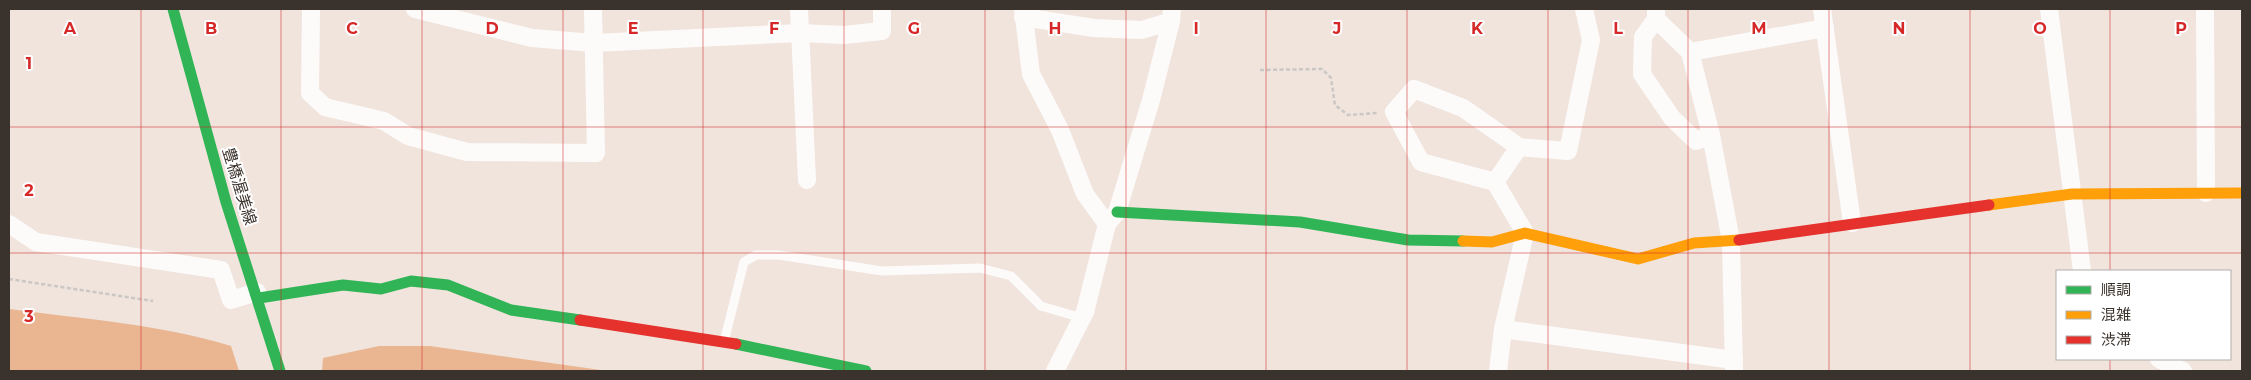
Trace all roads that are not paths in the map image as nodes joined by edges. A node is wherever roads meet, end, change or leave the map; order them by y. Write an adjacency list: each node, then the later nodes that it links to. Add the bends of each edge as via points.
1 (173, 9): 31 (street, 豊橋渥美線, via 226,202)
2 (311, 9): 16 (street, via 310,93 325,107 384,122 408,136 467,152 596,154)
3 (415, 9): 16 (street, via 532,38)
4 (593, 9): 16 (street)
5 (800, 9): 15 (street)
6 (882, 9): 15 (street, via 882,31 844,35)
7 (1584, 9): 19 (street, via 1591,40 1568,151)
8 (1822, 9): 14 (street)
9 (2049, 9): 24 (street)
10 (2205, 9): 22 (street)
11 (1023, 13): 13 (street, via 1094,28 1142,30); 25 (street, via 1031,74 1060,130 1085,194)
12 (1656, 14): 17 (street); 18 (street, via 1644,37 1642,74 1672,118 1696,141)
13 (1171, 15): 25 (street, via 1151,100)
14 (1825, 28): 17 (street); 26 (street)
15 (800, 33): 16 (street); 20 (street)
16 (594, 43)
17 (1690, 52): 18 (street)
18 (1711, 135): 29 (street)
19 (1519, 147): 21 (street); 21 (street, via 1463,108 1414,89 1394,112 1421,162)
20 (807, 180)
21 (1495, 182): 28 (street)
22 (2206, 193): 23 (street); 24 (street)
23 (2242, 193)
24 (2072, 194): 26 (street); 30 (street)
25 (1112, 218): 28 (street, via 1300,222 1408,240 1492,242); 32 (street)
26 (1852, 223): 29 (street)
27 (9, 224): 31 (street, via 36,242 221,270 231,300)
28 (1525, 233): 29 (street, via 1638,258 1694,243); 33 (street)
29 (1731, 241): 36 (street)
30 (2082, 270)
31 (258, 295): 34 (street, via 343,286 389,288 411,280 448,284 511,310); 37 (street, 豊橋渥美線)
32 (1082, 318): 34 (lane, via 1041,306 1011,276 980,268 882,271 779,255 756,255 744,262); 39 (street)
33 (1503, 329): 36 (street); 40 (street)
34 (724, 342): 38 (street)
35 (2161, 360): 41 (street)
36 (1734, 365)
37 (280, 371)
38 (866, 371)
39 (1054, 371)
40 (1498, 371)
41 (2183, 371)

